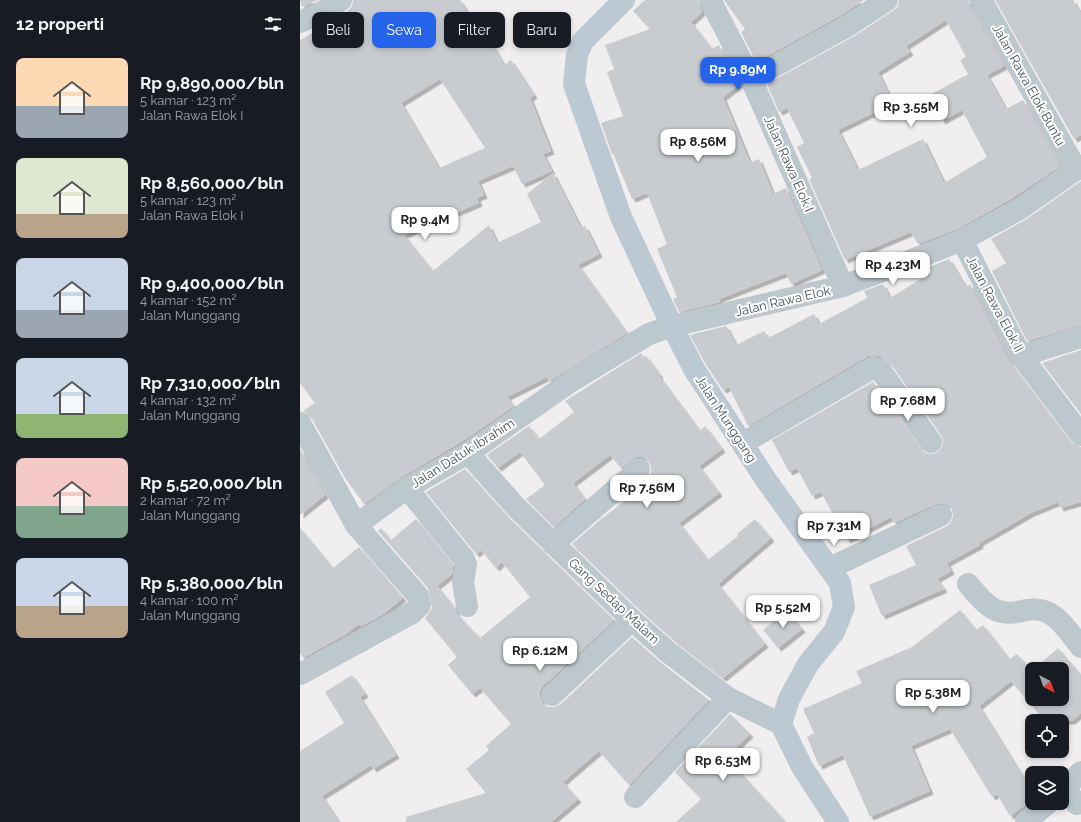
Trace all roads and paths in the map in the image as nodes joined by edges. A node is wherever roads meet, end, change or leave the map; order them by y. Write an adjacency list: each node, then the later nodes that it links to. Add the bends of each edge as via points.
1 (341, 0): 6 (street)
2 (624, 0): 11 (street, Jalan Munggang, via 583,41 577,55 574,84 621,217)
3 (710, 0): 7 (street, Jalan Rawa Elok I)
4 (887, 0): 7 (street, via 849,25)
5 (981, 0): 8 (street, Jalan Rawa Elok Buntu)
6 (300, 22)
7 (751, 79): 10 (street, Jalan Rawa Elok I)
8 (1079, 168): 9 (street, Jalan Rawa Elok, via 1018,210)
9 (962, 240): 10 (street, Jalan Rawa Elok); 13 (street, Jalan Rawa Elok II)
10 (843, 286): 11 (street, Jalan Rawa Elok)
11 (672, 326): 17 (street, Jalan Munggang, via 694,369); 18 (street, Jalan Datuk Ibrahim, via 649,334 573,380)
12 (1081, 337): 13 (street, Jalan Rawa Elok II)
13 (1021, 356): 15 (street)
14 (300, 423): 22 (street)
15 (1081, 435)
16 (931, 442): 17 (street, via 881,371 874,367)
17 (743, 443): 24 (street, Jalan Munggang, via 766,480)
18 (468, 453): 20 (street, Jalan Datuk Ibrahim); 23 (street, Gang Sedap Malam, via 516,507)
19 (639, 469): 23 (street)
20 (407, 488): 22 (street, Jalan Datuk Ibrahim); 26 (street, via 464,559 466,564 463,582)
21 (941, 515): 24 (street)
22 (356, 525): 29 (street, via 418,596 420,605 412,614)
23 (554, 544): 27 (street, Gang Sedap Malam)
24 (830, 568): 32 (street, Jalan Munggang, via 840,583 844,607 834,632 808,664 789,699)
25 (968, 584): 28 (street, via 985,604 1004,613 1036,608 1050,613)
26 (467, 606)
27 (632, 620): 30 (street); 31 (street, Gang Sedap Malam, via 668,652)
28 (1081, 647)
29 (300, 674)
30 (552, 695)
31 (728, 698): 32 (street, Gang Sedap Malam); 35 (street)
32 (781, 724): 37 (street, via 802,767)
33 (1081, 772): 34 (street)
34 (1069, 792)
35 (635, 797)
36 (1040, 810): 38 (street)
37 (838, 822)
38 (1026, 822)

